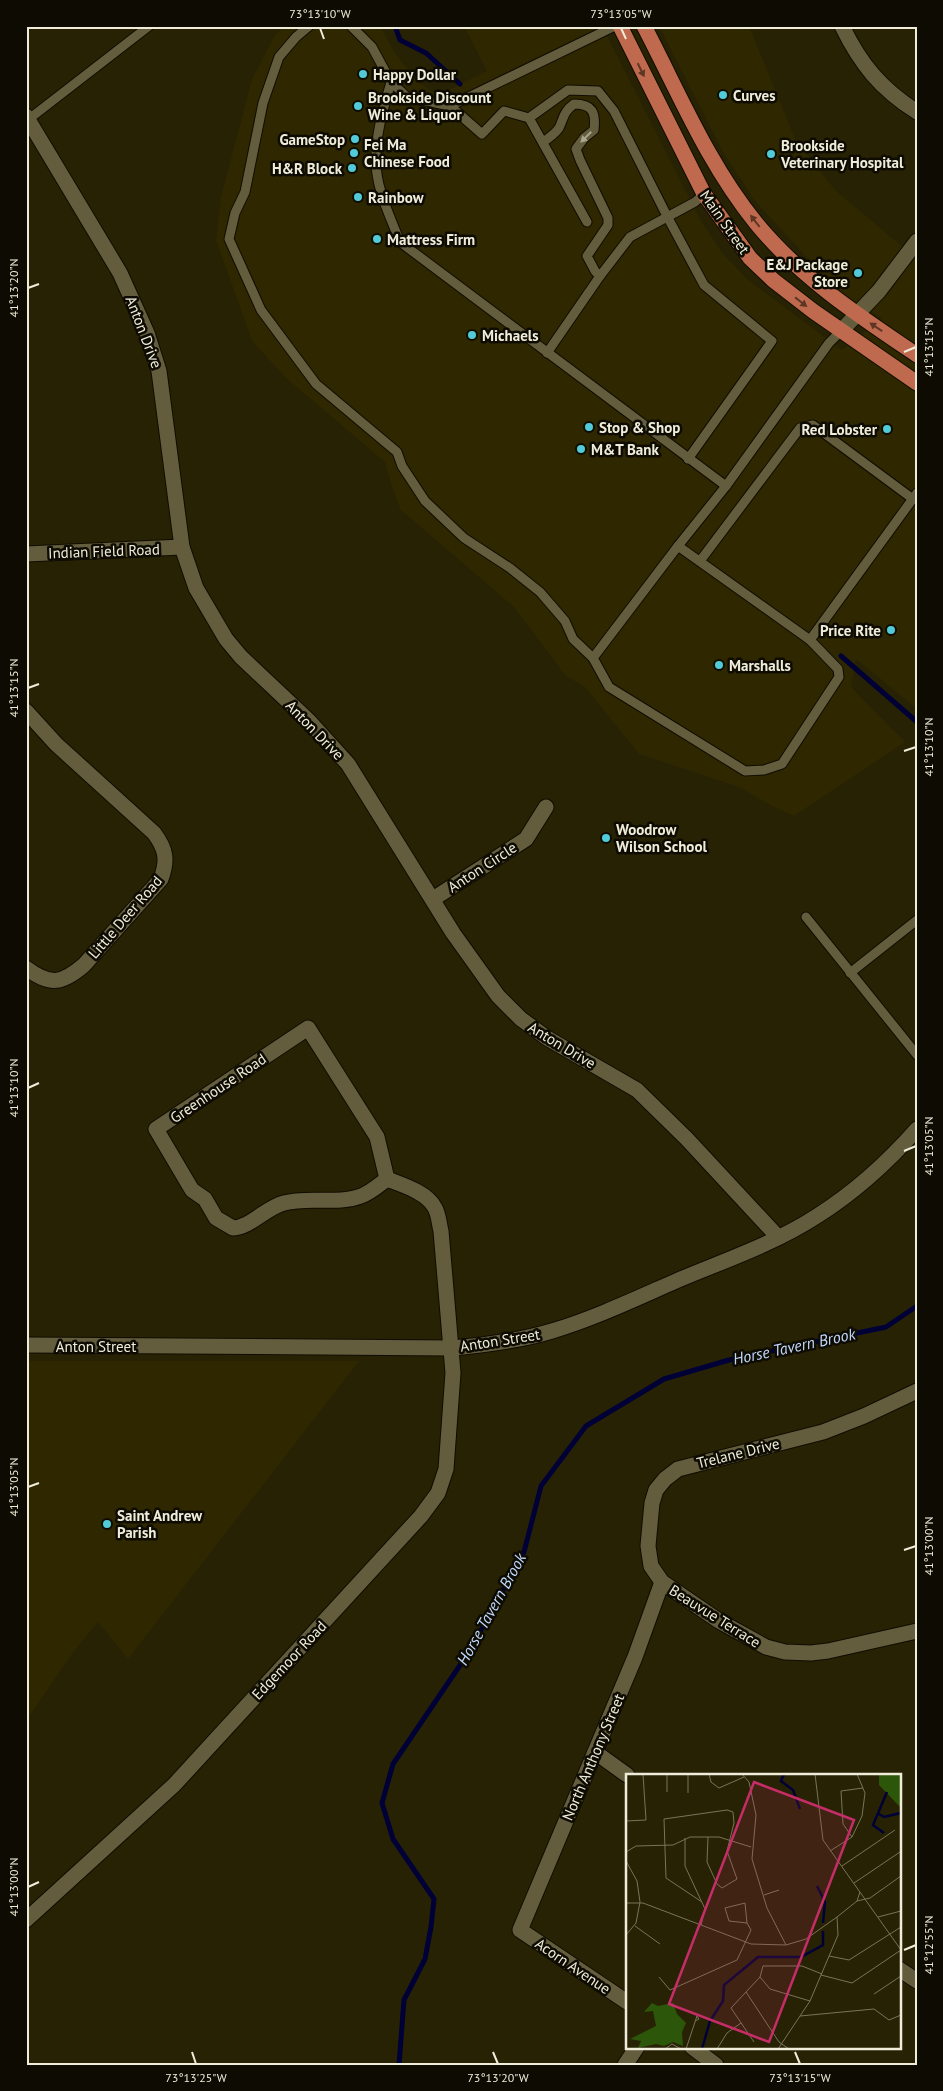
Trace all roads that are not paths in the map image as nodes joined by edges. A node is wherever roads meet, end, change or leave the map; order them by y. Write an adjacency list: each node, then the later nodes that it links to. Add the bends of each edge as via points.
1 (149, 26): 11 (lane)
2 (309, 26): 33 (lane, via 279,57 263,103 245,192 235,213 230,239 261,310 316,384 397,452 402,466 425,501 464,538 540,592 573,639)
3 (351, 26): 8 (lane, via 372,47)
4 (615, 26): 9 (lane)
5 (620, 26): 15 (main road, Main Street, one-way to 15)
6 (644, 26): 14 (main road, Main Street)
7 (842, 26): 10 (street, via 879,84)
8 (390, 82): 9 (lane, via 408,97); 22 (lane, via 376,158 382,195 400,242)
9 (450, 106): 12 (lane, via 482,134 504,111)
10 (917, 112)
11 (28, 118): 29 (street, Anton Drive, via 120,273 150,342 159,370)
12 (529, 118): 13 (lane); 16 (lane, via 568,90 598,91 617,117)
13 (543, 142): 17 (lane); 19 (lane, one-way to 19, via 559,128 562,116 574,104 584,104 592,109 594,130 576,149 608,218 608,225 587,256)
14 (723, 177): 15 (main road); 20 (main road, Main Street, one-way to 14, via 784,254 756,224)
15 (704, 194): 16 (lane); 21 (main road, Main Street, one-way to 21, via 750,258 773,280)
16 (668, 218): 19 (lane, via 630,238); 25 (lane, via 704,285 772,341)
17 (587, 222)
18 (917, 241): 20 (street, via 880,292)
19 (600, 276): 22 (lane)
20 (857, 315): 21 (street); 23 (main road, Main Street, one-way to 20)
21 (841, 330): 24 (main road, Main Street); 26 (lane, via 828,343)
22 (547, 354): 25 (lane)
23 (917, 355)
24 (917, 383)
25 (688, 459): 26 (lane)
26 (726, 486): 28 (lane)
27 (915, 496): 31 (lane, via 813,425 800,428); 32 (lane)
28 (678, 546): 31 (lane); 33 (lane)
29 (182, 547): 30 (street, Indian Field Road); 36 (street, Anton Drive, via 196,588 226,639 348,764)
30 (26, 554)
31 (700, 562): 32 (lane)
32 (810, 640): 33 (lane, via 838,668 839,677 782,764 764,770 745,771 609,686)
33 (593, 658)
34 (26, 711): 39 (street, Little Deer Road, via 56,744 154,833 166,855 161,879 70,977 56,982)
35 (546, 808): 36 (street, Anton Circle, via 526,839)
36 (432, 899): 44 (street, Anton Drive, via 474,965 521,1019 637,1090)
37 (806, 917): 40 (lane)
38 (917, 920): 40 (lane)
39 (26, 968)
40 (850, 973): 41 (lane)
41 (917, 1055)
42 (917, 1129): 44 (street, Anton Street, via 887,1162 847,1196 816,1218)
43 (386, 1179): 43 (street, Greenhouse Road, via 377,1137 308,1028 156,1129 192,1190 205,1199 216,1218 233,1228 248,1224 283,1203 362,1196); 46 (street, via 428,1199 436,1209)
44 (778, 1237): 46 (street, Anton Street, via 585,1320 520,1339)
45 (26, 1345): 46 (street, Anton Street)
46 (452, 1348): 52 (street, Edgemoor Road, via 446,1469 438,1493 421,1516 174,1785)
47 (917, 1391): 48 (street, Trelane Drive, via 823,1432 694,1464 671,1474 656,1490 648,1546 652,1566)
48 (662, 1582): 49 (street, Beauvue Terrace, via 739,1633 766,1647 785,1652 812,1653); 50 (street, North Anthony Street)
49 (917, 1631)
50 (595, 1752): 51 (street); 53 (street, North Anthony Street)
51 (626, 1774)
52 (26, 1920)
53 (520, 1930): 56 (street, Acorn Avenue)
54 (900, 1970): 55 (street)
55 (917, 1981)
56 (626, 2001)
57 (636, 2048): 59 (street)
58 (693, 2048): 60 (street)
59 (625, 2065)
60 (716, 2065)

